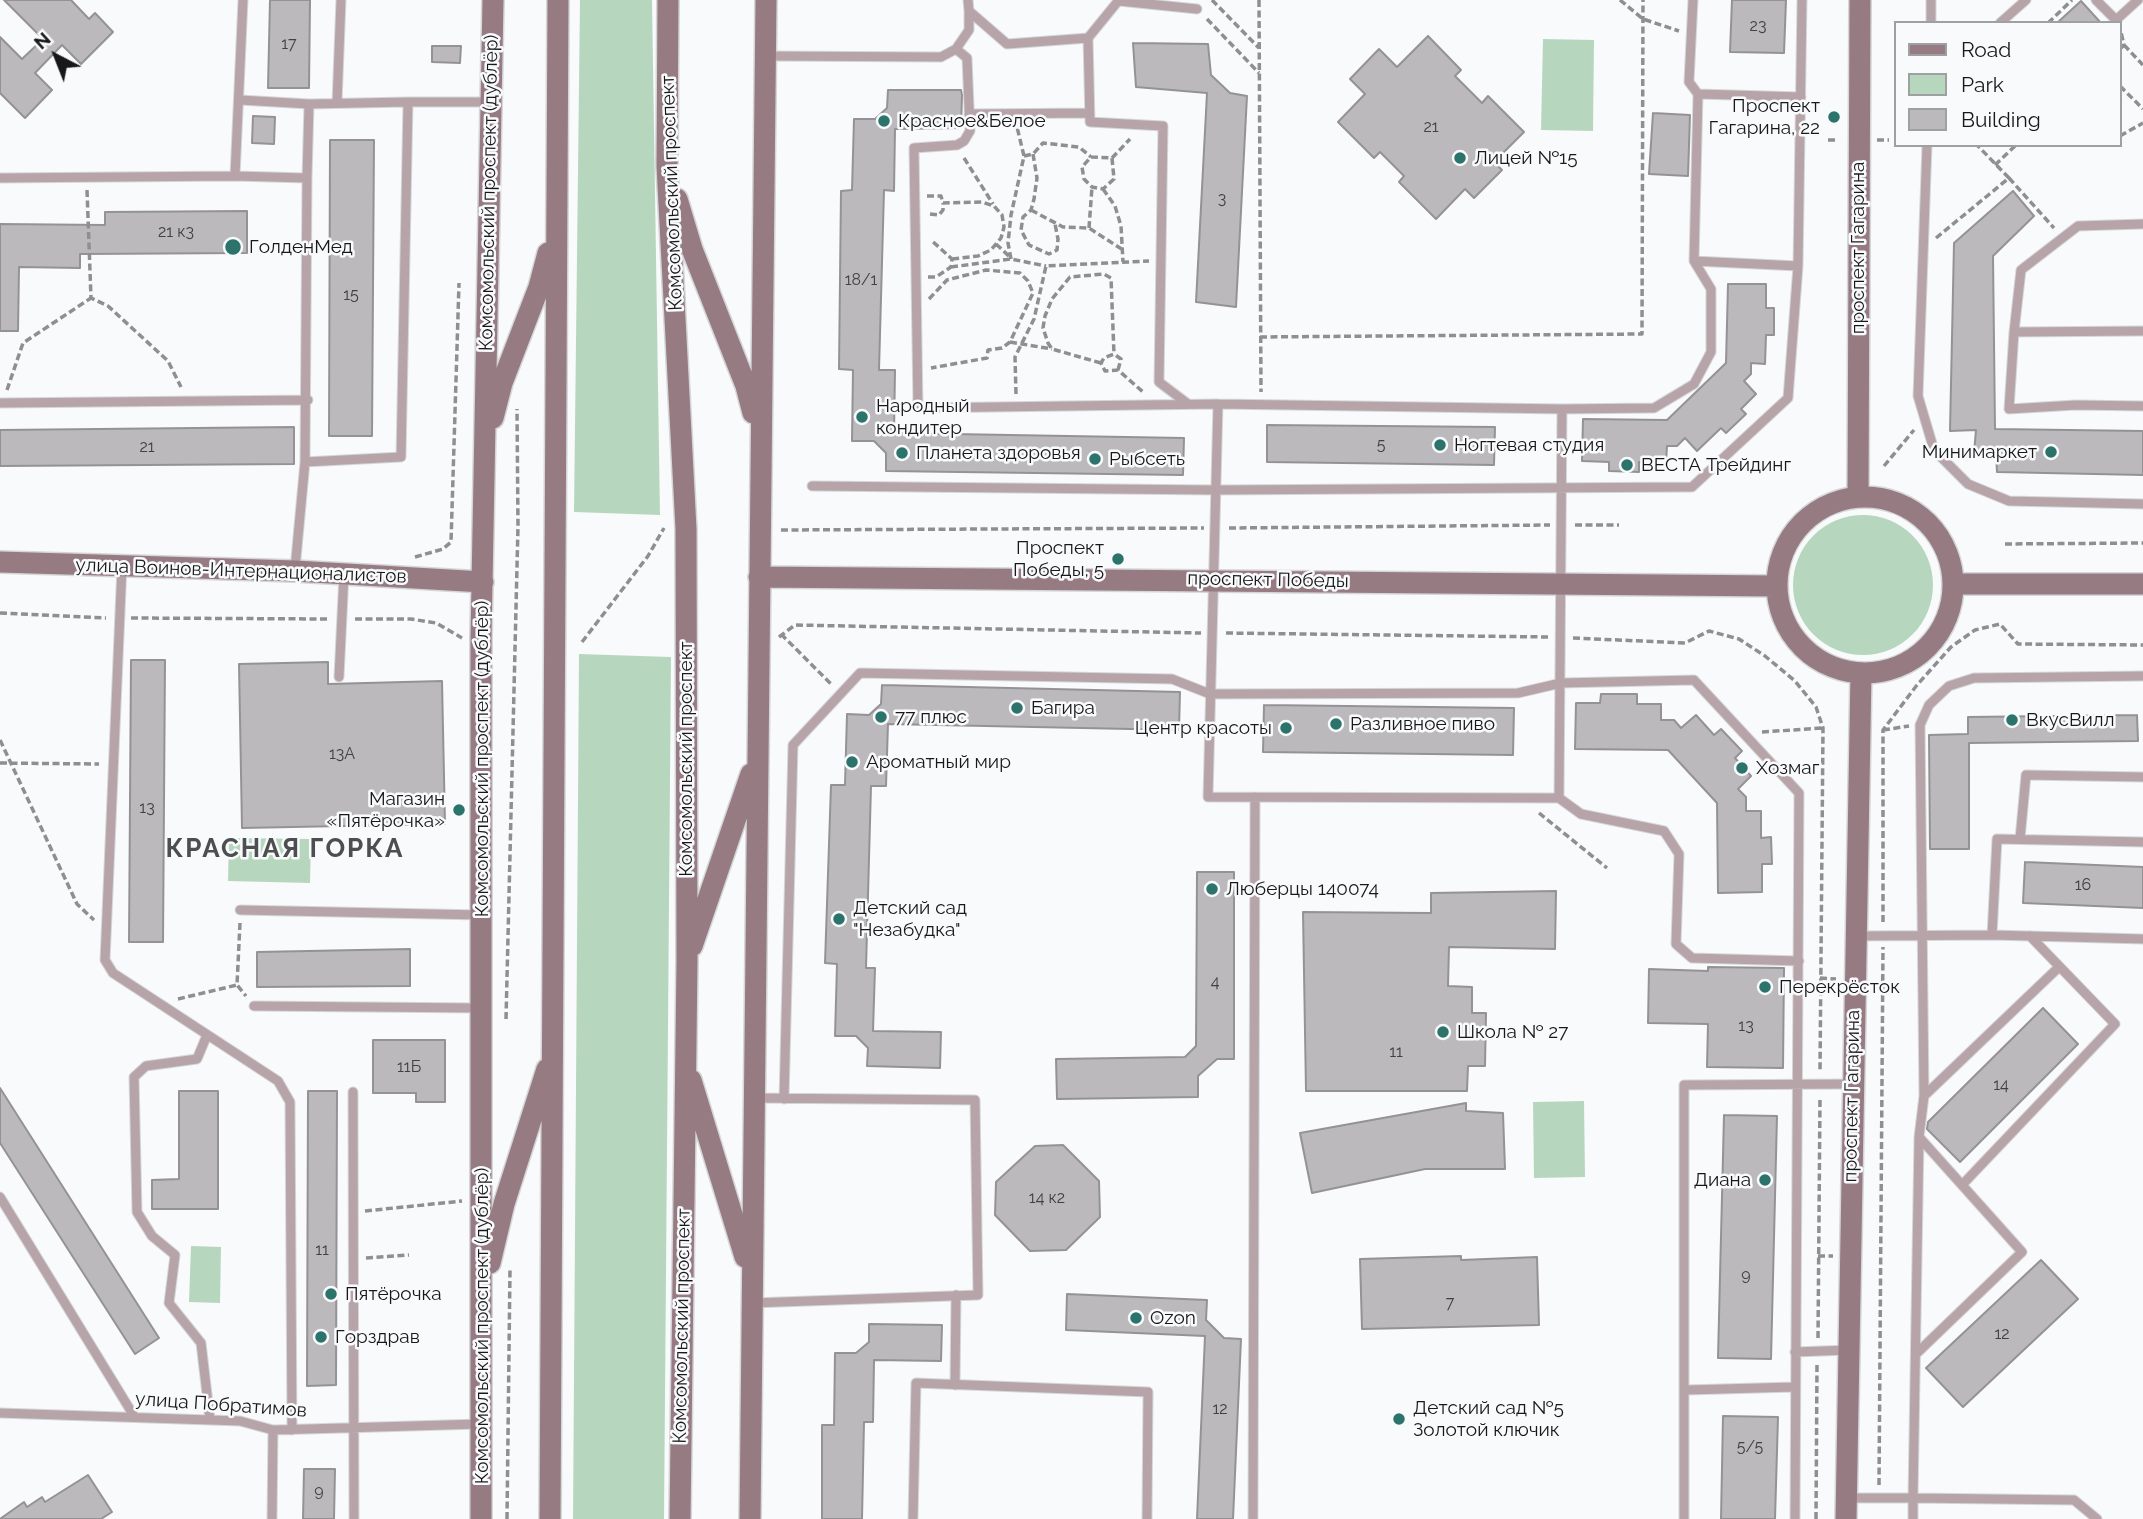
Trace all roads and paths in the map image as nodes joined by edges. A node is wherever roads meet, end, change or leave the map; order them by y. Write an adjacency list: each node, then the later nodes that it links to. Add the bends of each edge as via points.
1 (243, 0): 38 (lane)
2 (341, 0): 41 (lane)
3 (492, 0): 40 (street, Комсомольский проспект (дублёр))
4 (558, 0): 80 (street)
5 (668, 0): 63 (street, Комсомольский проспект)
6 (766, 0): 32 (street)
7 (968, 0): 22 (lane)
8 (1119, 0): 21 (lane); 28 (lane)
9 (1212, 0): 29 (path)
10 (1259, 0): 29 (path)
11 (1620, 0): 23 (path)
12 (1643, 0): 23 (path)
13 (1693, 0): 27 (lane)
14 (1802, 0): 37 (lane)
15 (1860, 0): 130 (street, проспект Гагарина)
16 (1931, 0): 24 (lane)
17 (2026, 0): 25 (lane)
18 (2072, 0): 26 (path)
19 (2096, 0): 20 (lane, via 2116,20)
20 (2138, 0)
21 (1197, 9): 34 (path)
22 (969, 11): 28 (lane, via 1007,44); 31 (lane, via 969,30)
23 (1643, 19): 27 (path); 101 (path, via 1642,334)
24 (1931, 21)
25 (2002, 21)
26 (2050, 21)
27 (1692, 35): 36 (lane, via 1689,82)
28 (1088, 38): 46 (lane)
29 (1259, 47): 34 (path)
30 (2122, 47): 33 (path)
31 (956, 49): 32 (lane, via 941,57); 44 (lane, via 967,58)
32 (765, 55): 123 (street)
33 (2143, 65)
34 (1259, 72): 101 (path)
35 (2122, 88): 43 (path)
36 (1698, 94): 37 (lane); 90 (lane)
37 (1801, 97): 93 (lane)
38 (240, 100): 42 (lane); 64 (lane)
39 (408, 102): 40 (lane); 41 (lane); 125 (lane, via 401,457)
40 (491, 102): 124 (street, Комсомольский проспект (дублёр))
41 (337, 103): 42 (lane)
42 (309, 104): 67 (lane)
43 (2143, 109)
44 (969, 114): 45 (lane); 54 (lane, via 970,131)
45 (1014, 114): 46 (lane); 59 (path)
46 (1089, 114): 48 (lane, via 1090,122)
47 (2143, 122): 49 (path)
48 (1143, 125): 61 (path); 89 (lane, via 1163,126)
49 (2122, 135)
50 (1828, 140): 51 (path)
51 (1837, 140)
52 (1875, 140): 53 (path)
53 (1889, 140)
54 (957, 145): 73 (path); 95 (lane, via 914,148)
55 (1927, 147): 122 (lane, via 1917,396)
56 (1979, 147): 62 (path)
57 (2014, 147): 62 (path)
58 (1032, 154): 59 (path); 60 (path, via 1043,143 1065,144 1079,147); 74 (path, via 1037,178)
59 (1024, 156): 87 (path, via 1011,215)
60 (1091, 157): 61 (path); 69 (path, via 1082,167 1084,179)
61 (1112, 158): 70 (path, via 1114,180)
62 (1996, 165): 68 (path)
63 (667, 166): 123 (street, via 692,249 746,386); 190 (street, Комсомольский проспект, via 685,529)
64 (235, 176): 65 (lane); 67 (lane)
65 (87, 177): 66 (lane); 97 (path)
66 (0, 178)
67 (307, 178): 111 (lane)
68 (2009, 178): 83 (path); 84 (path)
69 (1092, 187): 70 (path); 81 (path)
70 (1103, 189): 86 (path, via 1115,206)
71 (943, 203): 72 (path, via 941,196 933,194); 73 (path, via 962,200); 76 (path, via 939,215)
72 (922, 204)
73 (994, 206): 85 (path, via 1004,227)
74 (1031, 210): 78 (path); 78 (path, via 1023,217 1021,230 1028,245 1037,251 1049,254 1056,250)
75 (925, 211): 76 (path)
76 (930, 214): 77 (path)
77 (929, 224)
78 (1055, 224): 81 (path)
79 (2143, 224): 83 (lane, via 2078,226)
80 (556, 226): 124 (street, via 539,287 502,383); 199 (street)
81 (1088, 228): 86 (path)
82 (928, 233): 88 (path)
83 (2063, 237): 100 (lane, via 2021,270)
84 (1935, 239)
85 (996, 244): 87 (path); 88 (path, via 978,256)
86 (1123, 250): 91 (path)
87 (1011, 259): 92 (path); 94 (path)
88 (952, 260): 94 (path)
89 (1161, 260): 91 (path); 116 (lane, via 1159,382)
90 (1694, 261): 93 (lane); 121 (lane, via 1711,289 1711,352 1694,384 1654,408)
91 (1123, 262): 92 (path)
92 (1046, 266): 103 (path, via 1034,319)
93 (1798, 266): 129 (lane, via 1788,398 1692,487)
94 (951, 267): 95 (path, via 936,277)
95 (916, 276): 110 (lane)
96 (459, 283): 139 (path, via 451,542 443,550)
97 (91, 298): 112 (path, via 108,306 168,362); 114 (path, via 23,343)
98 (926, 309): 102 (path, via 937,288 961,275 1004,270 1020,273 1033,293)
99 (2143, 331): 100 (lane)
100 (2014, 332): 119 (lane, via 2009,409)
101 (1260, 337): 118 (path)
102 (1010, 342): 103 (path); 108 (path, via 988,350 987,358)
103 (1021, 345): 104 (path); 120 (path, via 1015,357)
104 (1052, 349): 105 (path, via 1043,328 1052,299 1070,277 1104,274 1114,287); 107 (path)
105 (1114, 354): 107 (path); 109 (path, via 1121,359)
106 (930, 357): 108 (path)
107 (1101, 363): 109 (path, via 1105,371)
108 (933, 366): 110 (path)
109 (1118, 370): 115 (path)
110 (917, 382): 120 (lane, via 918,408)
111 (308, 400): 112 (lane); 125 (lane)
112 (188, 401): 114 (lane)
113 (517, 401): 197 (path)
114 (1, 402)
115 (1158, 404): 116 (lane); 120 (lane)
116 (1188, 404): 117 (lane)
117 (1218, 404): 118 (lane); 128 (lane)
118 (1261, 404): 121 (lane)
119 (2143, 406)
120 (1017, 407)
121 (1562, 409): 129 (lane)
122 (1924, 418): 126 (path); 131 (lane, via 1934,450 1959,476 2009,501)
123 (760, 442): 144 (street)
124 (484, 453): 146 (street, Комсомольский проспект (дублёр))
125 (305, 462): 142 (lane)
126 (1884, 466)
127 (812, 486): 128 (lane)
128 (1215, 490): 129 (lane); 135 (lane)
129 (1562, 490): 133 (lane)
130 (1858, 496): 148 (street, via 1887,499 1914,511 1940,539 1949,556); 150 (street, via 1810,516 1792,536 1780,560)
131 (2143, 504)
132 (1619, 525): 133 (path)
133 (1562, 526): 135 (path); 147 (lane)
134 (664, 528): 158 (path)
135 (1214, 528): 136 (path); 145 (lane)
136 (774, 530)
137 (2143, 543): 138 (path)
138 (2005, 544)
139 (413, 558)
140 (0, 562): 141 (street, улица Воинов-Интернационалистов)
141 (122, 566): 142 (street, улица Воинов-Интернационалистов); 152 (lane)
142 (295, 571): 143 (street, улица Воинов-Интернационалистов)
143 (344, 574): 146 (street, улица Воинов-Интернационалистов); 153 (lane)
144 (759, 577): 145 (street, проспект Победы); 171 (street)
145 (1212, 579): 147 (street, проспект Победы); 155 (lane)
146 (483, 582): 183 (street, Комсомольский проспект (дублёр))
147 (1562, 584): 150 (street, проспект Победы); 157 (lane)
148 (1954, 584): 149 (street); 160 (street, via 1947,619 1926,648 1896,667)
149 (2143, 584)
150 (1777, 586): 160 (street, via 1781,612 1802,646 1835,668)
151 (0, 613): 152 (path)
152 (120, 618): 153 (path); 174 (lane)
153 (341, 619): 154 (path); 162 (lane)
154 (411, 619)
155 (1211, 633): 156 (path, via 795,625); 157 (path); 165 (lane)
156 (780, 634): 159 (path); 164 (path)
157 (1561, 637): 163 (lane); 167 (path, via 1685,643 1709,631 1739,639 1795,681 1816,706)
158 (582, 642)
159 (777, 643)
160 (1861, 673): 186 (street, проспект Гагарина)
161 (2143, 676): 166 (lane, via 1974,678 1949,686 1929,705)
162 (339, 677)
163 (1561, 683): 165 (lane, via 1518,693); 169 (lane, via 1694,680); 178 (lane)
164 (841, 694): 165 (lane, via 860,673 1172,679); 207 (lane, via 793,745)
165 (1210, 694): 176 (lane, via 1208,797)
166 (1920, 725): 168 (path); 187 (lane)
167 (1822, 728): 169 (path); 202 (path)
168 (1883, 730)
169 (1744, 734): 191 (lane, via 1799,793)
170 (0, 740): 172 (path)
171 (757, 757): 190 (street); 206 (street)
172 (11, 761): 173 (path); 174 (path); 184 (path, via 77,904)
173 (0, 763)
174 (113, 764): 184 (lane)
175 (2143, 777): 179 (lane, via 2026,775)
176 (1255, 797): 177 (lane); 245 (lane)
177 (1521, 798): 178 (lane); 181 (path)
178 (1559, 798): 191 (lane, via 1581,814 1664,831 1679,854 1676,944 1692,958)
179 (2020, 839): 180 (lane); 185 (lane, via 1997,839)
180 (2143, 842)
181 (1607, 867)
182 (240, 910): 183 (lane); 193 (path)
183 (481, 915): 196 (street, Комсомольский проспект (дублёр))
184 (104, 930): 194 (lane, via 105,960 113,973)
185 (1992, 935): 187 (lane); 188 (lane)
186 (1856, 936): 187 (lane); 203 (street, проспект Гагарина)
187 (1922, 936): 205 (lane)
188 (2030, 936): 189 (lane); 192 (lane)
189 (2143, 939)
190 (687, 961): 200 (street, Комсомольский проспект)
191 (1799, 961): 201 (lane)
192 (2059, 967): 205 (lane); 209 (lane, via 2115,1024)
193 (237, 985): 194 (path); 195 (path)
194 (158, 1003): 198 (lane)
195 (254, 1006): 196 (lane)
196 (481, 1008): 218 (street, Комсомольский проспект (дублёр))
197 (506, 1019)
198 (206, 1035): 229 (lane, via 197,1059 146,1066 135,1077 137,1212 152,1236 175,1255 169,1303 201,1343); 233 (lane, via 278,1081 290,1102)
199 (553, 1048): 218 (street, via 504,1204); 240 (street)
200 (685, 1061): 216 (street); 241 (street, Комсомольский проспект)
201 (1798, 1084): 202 (lane); 222 (lane); 226 (lane, via 1684,1085)
202 (1820, 1084): 203 (lane); 221 (path)
203 (1852, 1084): 220 (street, проспект Гагарина)
204 (353, 1092): 212 (lane)
205 (1924, 1097): 208 (lane)
206 (753, 1098): 207 (lane); 216 (street)
207 (784, 1099): 217 (lane, via 975,1100 978,1295)
208 (1919, 1136): 209 (lane); 223 (lane)
209 (1962, 1185): 223 (lane, via 2022,1252)
210 (0, 1197): 228 (lane)
211 (467, 1200): 212 (path)
212 (353, 1213): 214 (lane)
213 (409, 1255): 214 (path)
214 (353, 1259): 231 (lane)
215 (510, 1262): 239 (path)
216 (751, 1279): 219 (street)
217 (956, 1295): 219 (lane); 224 (lane)
218 (482, 1296): 230 (street, Комсомольский проспект (дублёр))
219 (750, 1303): 242 (street)
220 (1849, 1350): 221 (lane); 235 (street, проспект Гагарина)
221 (1817, 1351): 222 (lane); 248 (path)
222 (1795, 1352): 225 (lane)
223 (1917, 1353): 234 (lane)
224 (955, 1385): 243 (lane, via 916,1383); 244 (lane, via 1148,1392)
225 (1794, 1387): 226 (lane); 247 (lane)
226 (1686, 1390): 246 (lane)
227 (0, 1413): 228 (lane, улица Побратимов)
228 (134, 1416): 229 (lane, улица Побратимов)
229 (210, 1420): 232 (lane, улица Побратимов, via 240,1421)
230 (482, 1424): 231 (lane, улица Побратимов); 238 (street, Комсомольский проспект (дублёр))
231 (353, 1428): 233 (lane, улица Побратимов); 237 (lane)
232 (273, 1430): 233 (lane, улица Побратимов); 236 (lane)
233 (292, 1430)
234 (1913, 1497): 235 (lane); 249 (lane); 250 (lane, via 2074,1500)
235 (1846, 1508)
236 (272, 1519)
237 (354, 1519)
238 (481, 1519)
239 (507, 1519)
240 (550, 1519)
241 (680, 1519)
242 (750, 1519)
243 (913, 1519)
244 (1147, 1519)
245 (1253, 1519)
246 (1684, 1519)
247 (1796, 1519)
248 (1816, 1519)
249 (1913, 1519)
250 (2097, 1519)

